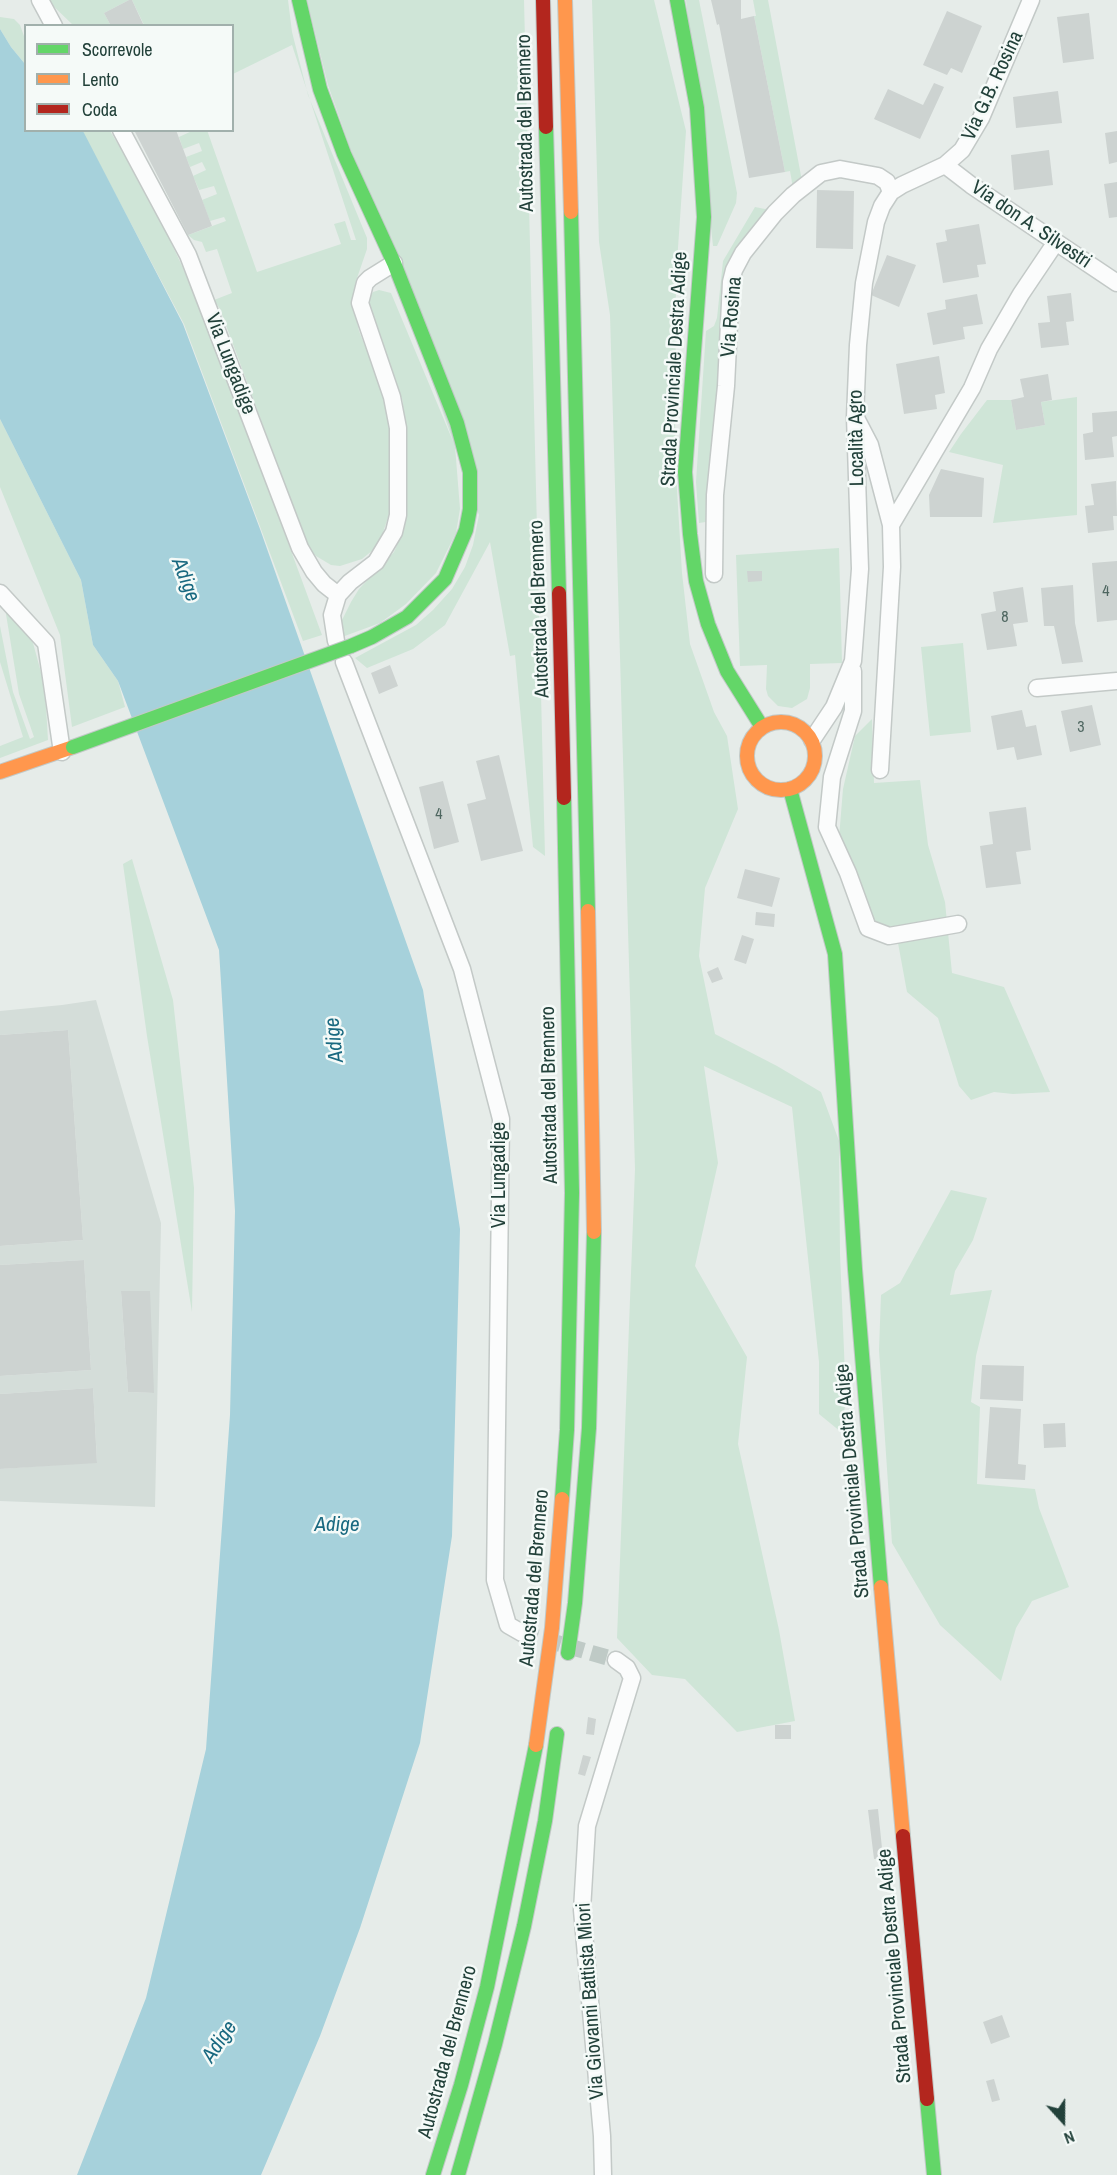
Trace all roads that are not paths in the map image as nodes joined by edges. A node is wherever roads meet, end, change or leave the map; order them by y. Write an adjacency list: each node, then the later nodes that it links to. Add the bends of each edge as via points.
1 (40, 0): 7 (street)
2 (299, 0): 12 (main road, via 320,89 344,154)
3 (543, 0): 35 (main road, Autostrada del Brennero, via 572,1193 567,1430 552,1628 540,1723 487,1987)
4 (565, 0): 33 (main road, Autostrada del Brennero, via 594,1211 589,1428)
5 (677, 0): 24 (main road, Strada Provinciale Destra Adige, via 697,108 704,226 685,472 690,534 696,581 708,624 727,672)
6 (1031, 0): 9 (street, Via G.B. Rosina, via 970,138)
7 (53, 24)
8 (122, 132): 18 (street, Via Lungadige, via 188,255 300,548 314,572)
9 (945, 165): 10 (street); 11 (street, Via don A. Silvestri)
10 (891, 192): 14 (street, Località Agro, via 876,222 864,283); 16 (street, Via Rosina, via 887,182 878,176 840,169 821,173 775,213 734,270 715,495)
11 (1056, 242): 13 (street, Via don A. Silvestri); 15 (street, via 1021,294 972,388)
12 (394, 263): 18 (street, via 365,283 360,303 392,397 398,428 398,515 394,532 376,562); 19 (main road, via 465,447 470,509 453,564 439,585 407,616 372,637)
13 (1117, 283)
14 (855, 417): 15 (street, via 870,446); 20 (street, Località Agro, via 860,569)
15 (891, 525): 27 (street)
16 (714, 574)
17 (0, 593): 26 (street, via 46,643)
18 (338, 595): 19 (street, via 332,615)
19 (344, 643): 26 (main road, bridge)
20 (854, 661): 25 (street, Località Agro, via 834,707); 30 (street, via 852,711 832,777 827,827 868,928 889,936)
21 (344, 662): 31 (street, Via Lungadige, via 462,969 501,1119 495,1580 508,1625)
22 (1117, 681): 23 (street)
23 (1037, 688)
24 (762, 727): 25 (main road, via 780,720 799,725); 29 (main road, via 752,736 747,763 763,785 776,790)
25 (812, 740): 29 (main road, via 816,754 813,770 804,782)
26 (68, 749): 28 (main road)
27 (880, 770)
28 (0, 772)
29 (790, 789): 38 (main road, Strada Provinciale Destra Adige, via 835,954 883,1614)
30 (958, 924)
31 (522, 1633)
32 (616, 1660): 37 (street, Via Giovanni Battista Miori, via 632,1678 587,1826 582,1910)
33 (566, 1671)
34 (559, 1717): 36 (main road, via 545,1821 524,1926)
35 (434, 2175)
36 (458, 2175)
37 (603, 2175)
38 (934, 2175)

